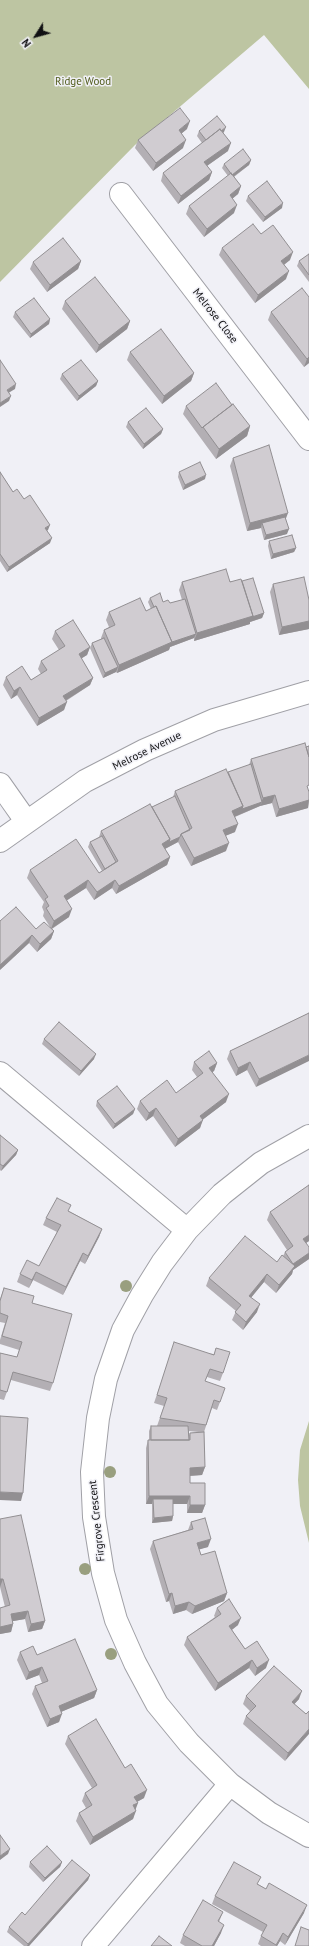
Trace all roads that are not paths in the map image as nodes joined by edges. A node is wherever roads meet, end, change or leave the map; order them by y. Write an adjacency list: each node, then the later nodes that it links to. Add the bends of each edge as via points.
1 (121, 194): 2 (street, Melrose Close)
2 (309, 439)
3 (309, 692): 5 (street, Melrose Avenue, via 214,720 145,750 85,781)
4 (0, 784): 5 (street)
5 (26, 821): 6 (street, Melrose Avenue)
6 (0, 840)
7 (0, 1073): 9 (street)
8 (309, 1136): 9 (street, Firgrove Crescent, via 261,1163 222,1194)
9 (187, 1230): 10 (street, Firgrove Crescent, via 142,1295 123,1330 106,1379 98,1418 92,1472 94,1517 103,1574 116,1620 135,1663 158,1704 189,1743)
10 (230, 1784): 11 (street, Firgrove Crescent, via 269,1813); 12 (street)
11 (309, 1836)
12 (93, 1946)

